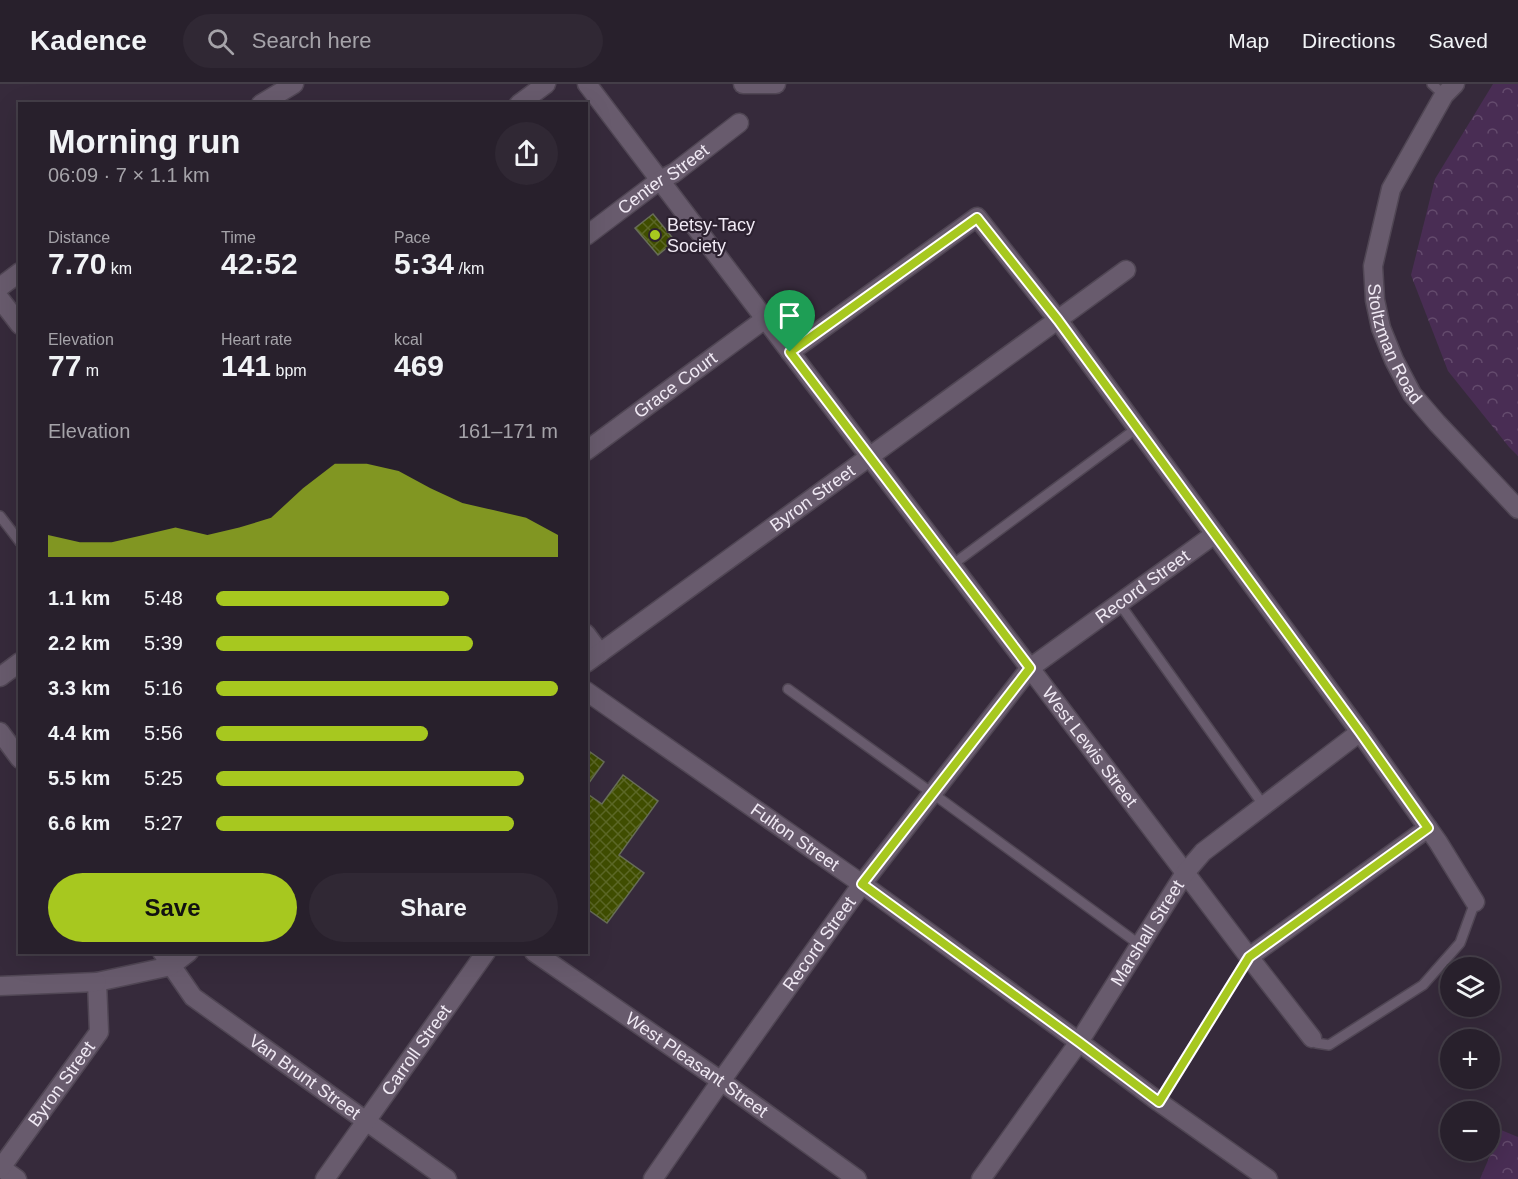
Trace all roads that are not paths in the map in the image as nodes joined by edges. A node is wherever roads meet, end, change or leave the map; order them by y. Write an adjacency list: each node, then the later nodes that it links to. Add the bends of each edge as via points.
1 (294, 84): 7 (street)
2 (546, 84): 8 (street)
3 (587, 84): 10 (street, West Lewis Street)
4 (743, 84): 5 (street)
5 (776, 84)
6 (1444, 88): 23 (street, Stoltzman Road, via 1391,189 1373,266 1375,300 1381,328 1412,394)
7 (264, 102)
8 (522, 102)
9 (739, 123): 10 (street, Center Street)
10 (660, 180): 11 (street, Center Street); 16 (street, West Lewis Street)
11 (588, 234)
12 (1126, 270): 17 (street, Byron Street)
13 (18, 274): 14 (street)
14 (0, 287)
15 (0, 299): 18 (street)
16 (765, 319): 19 (street, West Lewis Street); 21 (street, Grace Court)
17 (1058, 320): 19 (street, via 977,218); 20 (street); 22 (street, Byron Street)
18 (18, 322)
19 (790, 352): 22 (street, West Lewis Street)
20 (1137, 428): 25 (street); 27 (lane)
21 (588, 450)
22 (870, 457): 27 (street, West Lewis Street); 30 (street, Byron Street)
23 (1518, 509)
24 (0, 516): 26 (lane)
25 (1215, 534): 28 (street, Record Street); 37 (street)
26 (18, 539)
27 (952, 565): 32 (street, West Lewis Street)
28 (1119, 603): 32 (street, Record Street); 40 (lane)
29 (588, 641): 30 (street)
30 (593, 658)
31 (18, 664): 33 (street)
32 (1030, 668): 39 (street, Record Street); 42 (street, West Lewis Street)
33 (0, 677)
34 (788, 689): 39 (lane)
35 (588, 691): 43 (street, Fulton Street)
36 (0, 732): 38 (street)
37 (1360, 732): 40 (street, Marshall Street); 41 (street)
38 (18, 756)
39 (933, 793): 43 (street, Record Street); 45 (lane)
40 (1264, 806): 42 (street, Marshall Street, via 1203,852)
41 (1428, 828): 44 (street); 49 (street)
42 (1185, 873): 45 (street, Marshall Street); 49 (street, West Lewis Street)
43 (862, 884): 54 (street, Fulton Street); 55 (street, Record Street)
44 (1474, 902): 53 (lane, via 1460,943 1423,985 1329,1045 1316,1043)
45 (1140, 945): 54 (street, Marshall Street)
46 (183, 954): 50 (street)
47 (485, 954): 57 (street, Carroll Street)
48 (537, 954): 55 (street, West Pleasant Street)
49 (1249, 957): 53 (street, West Lewis Street); 56 (lane)
50 (167, 959): 51 (street); 57 (street, Van Brunt Street, via 193,997)
51 (97, 982): 52 (street); 58 (street, Byron Street, via 99,1032)
52 (0, 986)
53 (1312, 1038)
54 (1079, 1042): 56 (street, Fulton Street); 65 (street, Marshall Street)
55 (721, 1081): 63 (street, Record Street); 64 (street, West Pleasant Street)
56 (1159, 1102): 59 (street, Fulton Street)
57 (366, 1121): 61 (street, Carroll Street); 62 (street, Van Brunt Street)
58 (0, 1168): 60 (street)
59 (1266, 1177)
60 (17, 1179)
61 (325, 1179)
62 (447, 1179)
63 (653, 1179)
64 (857, 1179)
65 (981, 1179)

